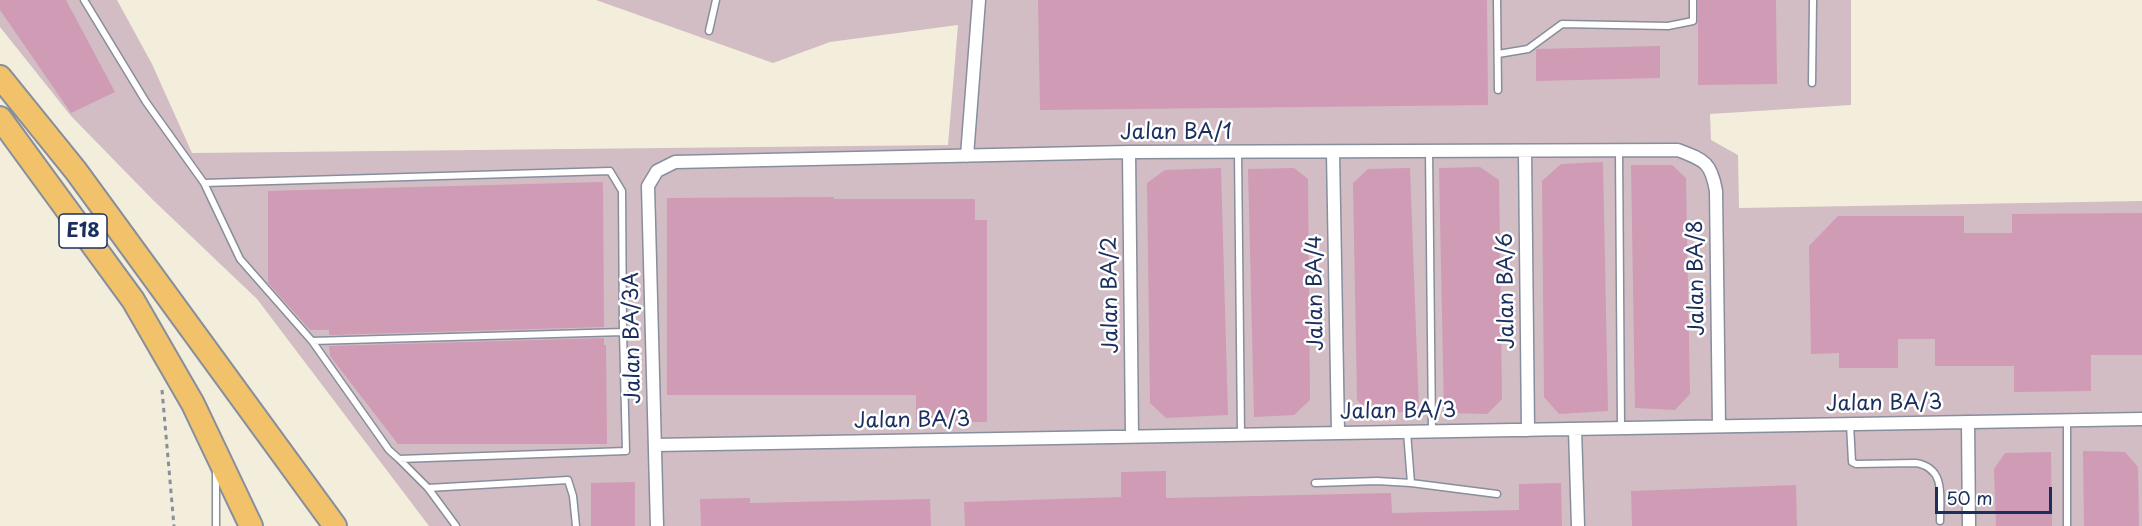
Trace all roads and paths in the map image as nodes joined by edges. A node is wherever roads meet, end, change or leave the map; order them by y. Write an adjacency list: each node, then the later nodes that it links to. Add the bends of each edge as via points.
1 (84, 0): 22 (lane, via 146,102)
2 (716, 0): 7 (lane)
3 (979, 0): 20 (street)
4 (1497, 0): 8 (lane)
5 (1693, 0): 8 (lane, via 1693,21 1668,26 1562,24 1528,49)
6 (1813, 0): 10 (lane)
7 (709, 31)
8 (1498, 54): 11 (lane)
9 (0, 76): 50 (highway, E18, via 76,171)
10 (1812, 83)
11 (1498, 90)
12 (0, 118): 40 (highway, E18, via 134,300)
13 (1619, 150): 14 (street, Jalan BA/1); 16 (street, Jalan BA/1); 31 (lane)
14 (1678, 150): 30 (street, Jalan BA/8, via 1698,158 1712,172 1716,191)
15 (1429, 151): 16 (street, Jalan BA/1); 19 (street, Jalan BA/1); 34 (lane)
16 (1525, 151): 33 (street, Jalan BA/6)
17 (1129, 152): 18 (street, Jalan BA/1); 20 (street, Jalan BA/1); 38 (street, Jalan BA/2)
18 (1238, 152): 19 (street, Jalan BA/1); 37 (lane)
19 (1333, 152): 36 (street, Jalan BA/4)
20 (968, 156): 21 (street, Jalan BA/1)
21 (675, 162): 39 (street, Jalan BA/3A, via 657,171 648,186)
22 (204, 183): 23 (lane, via 610,171 622,191); 24 (lane, via 240,259)
23 (623, 332): 24 (lane); 41 (lane, via 626,451)
24 (312, 341): 41 (lane, via 388,450)
25 (162, 380): 47 (path)
26 (2142, 419): 27 (street, Jalan BA/3)
27 (2067, 420): 28 (street, Jalan BA/3); 56 (lane)
28 (1968, 422): 29 (street, Jalan BA/3); 55 (street)
29 (1851, 424): 30 (street, Jalan BA/3); 46 (lane, via 1852,462 1916,463 1934,470 1940,486)
30 (1719, 426): 31 (street, Jalan BA/3)
31 (1621, 428): 32 (street, Jalan BA/3)
32 (1575, 429): 33 (street, Jalan BA/3); 54 (street)
33 (1528, 430): 34 (street, Jalan BA/3)
34 (1432, 431): 35 (street, Jalan BA/3)
35 (1407, 432): 36 (street, Jalan BA/3); 43 (lane)
36 (1338, 433): 37 (street, Jalan BA/3)
37 (1241, 435): 38 (street, Jalan BA/3)
38 (1132, 436): 39 (street, Jalan BA/3)
39 (655, 445): 53 (street, Jalan BA/3A)
40 (216, 450): 48 (lane); 49 (highway, E18)
41 (399, 459): 44 (lane)
42 (1315, 483): 43 (lane)
43 (1412, 483): 45 (lane)
44 (428, 488): 51 (lane); 52 (lane, via 568,480)
45 (1497, 494)
46 (1940, 521)
47 (174, 526)
48 (216, 526)
49 (251, 526)
50 (335, 526)
51 (456, 526)
52 (576, 526)
53 (657, 526)
54 (1578, 526)
55 (1969, 526)
56 (2067, 526)

